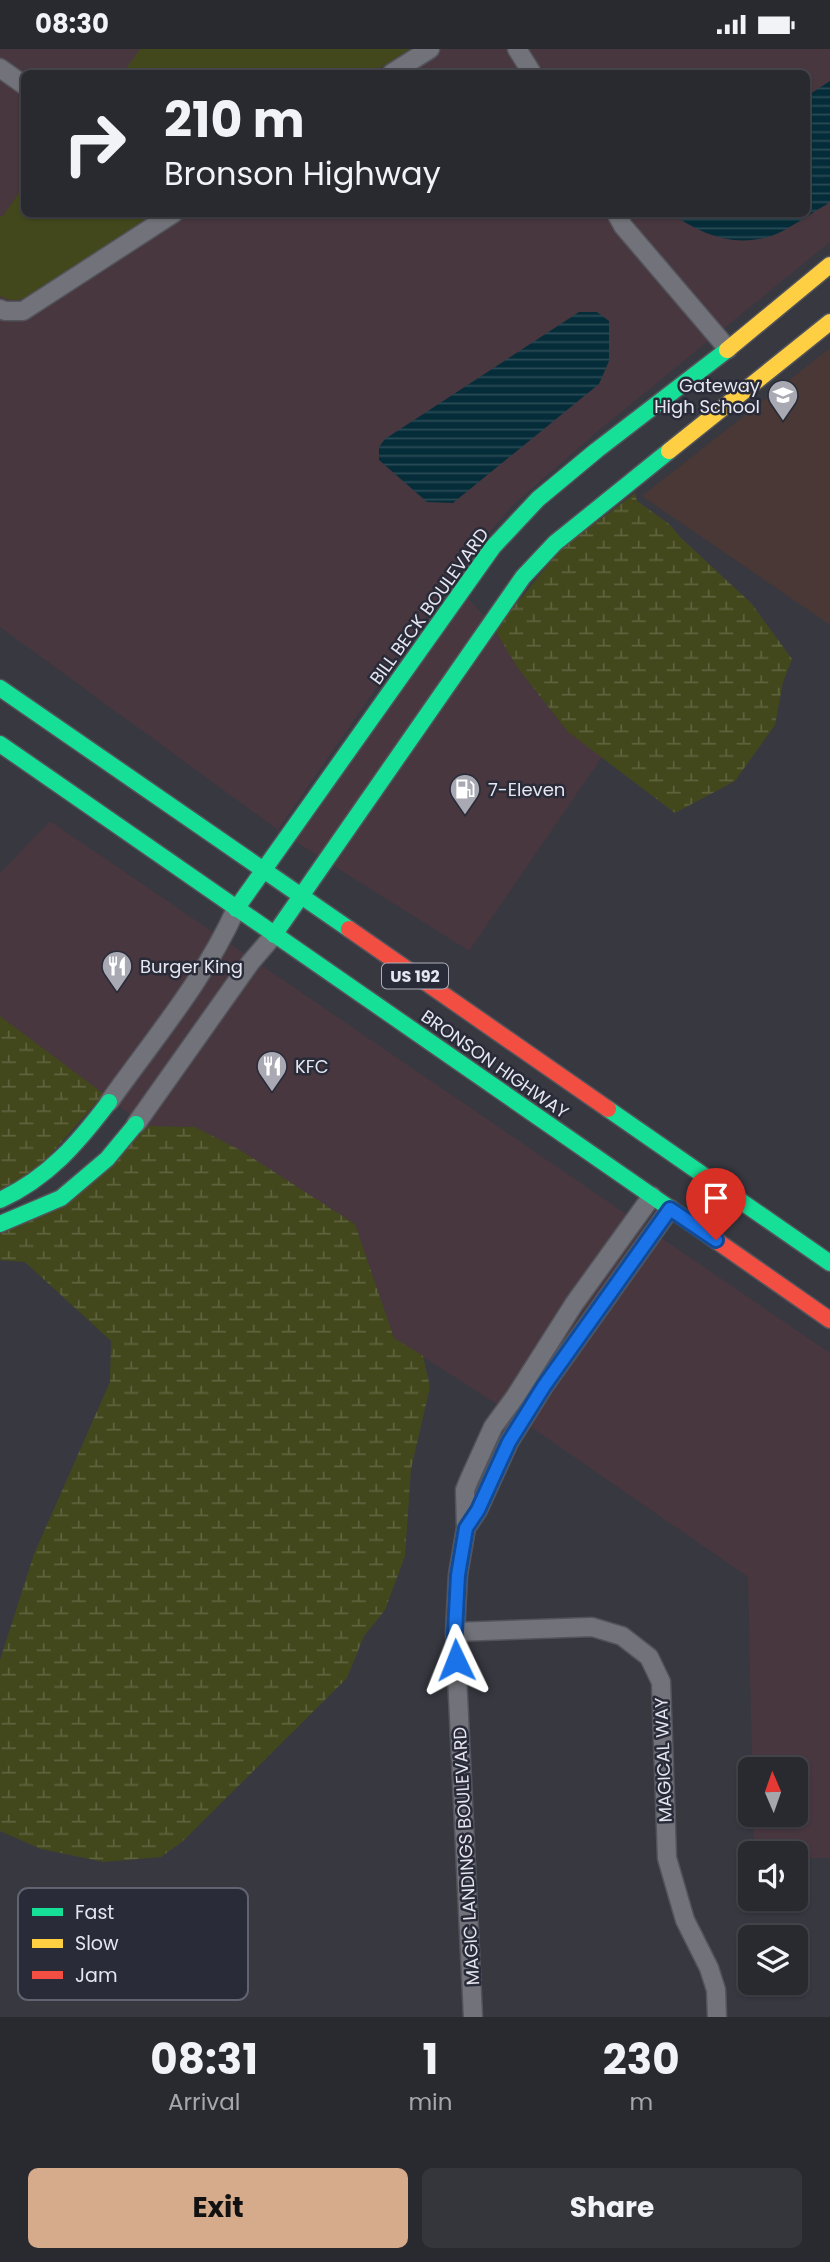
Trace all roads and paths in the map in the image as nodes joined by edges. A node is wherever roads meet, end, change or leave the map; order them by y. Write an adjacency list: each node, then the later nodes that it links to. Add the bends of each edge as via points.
1 (430, 49): 4 (street)
2 (517, 49): 5 (street)
3 (0, 68): 6 (street)
4 (397, 70)
5 (529, 70)
6 (21, 83)
7 (168, 217): 10 (street, via 23,311)
8 (618, 217): 12 (street)
9 (830, 265): 12 (main road, BILL BECK BOULEVARD)
10 (0, 309)
11 (830, 322): 16 (main road, via 555,543 523,577)
12 (728, 349): 15 (main road, BILL BECK BOULEVARD, via 548,491 493,547)
13 (0, 688): 15 (main road, BRONSON HIGHWAY / US 192)
14 (0, 744): 17 (main road, BRONSON HIGHWAY / US 192)
15 (264, 871): 16 (main road, BRONSON HIGHWAY / US 192); 17 (main road, BILL BECK BOULEVARD)
16 (302, 898): 18 (main road); 25 (main road, BRONSON HIGHWAY / US 192)
17 (236, 909): 18 (main road, BRONSON HIGHWAY / US 192); 19 (street, via 209,962)
18 (274, 935): 20 (street); 21 (main road, BRONSON HIGHWAY / US 192)
19 (109, 1102): 22 (main road, via 74,1148 39,1181)
20 (136, 1124): 24 (main road, via 107,1159 61,1198)
21 (652, 1196): 23 (main road, BRONSON HIGHWAY / US 192); 27 (street, MAGIC LANDINGS BOULEVARD, via 493,1427 465,1490)
22 (0, 1200)
23 (670, 1209): 26 (main road, BRONSON HIGHWAY / US 192); 27 (street, MAGIC LANDINGS BOULEVARD, via 544,1386 509,1442)
24 (0, 1224)
25 (830, 1263)
26 (830, 1319)
27 (466, 1528): 28 (street, MAGIC LANDINGS BOULEVARD)
28 (455, 1632): 29 (street, MAGIC LANDINGS BOULEVARD); 30 (street, MAGICAL WAY, via 592,1627 622,1636 649,1657 661,1682 667,1858 685,1920 716,1990)
29 (473, 2017)
30 (717, 2017)

